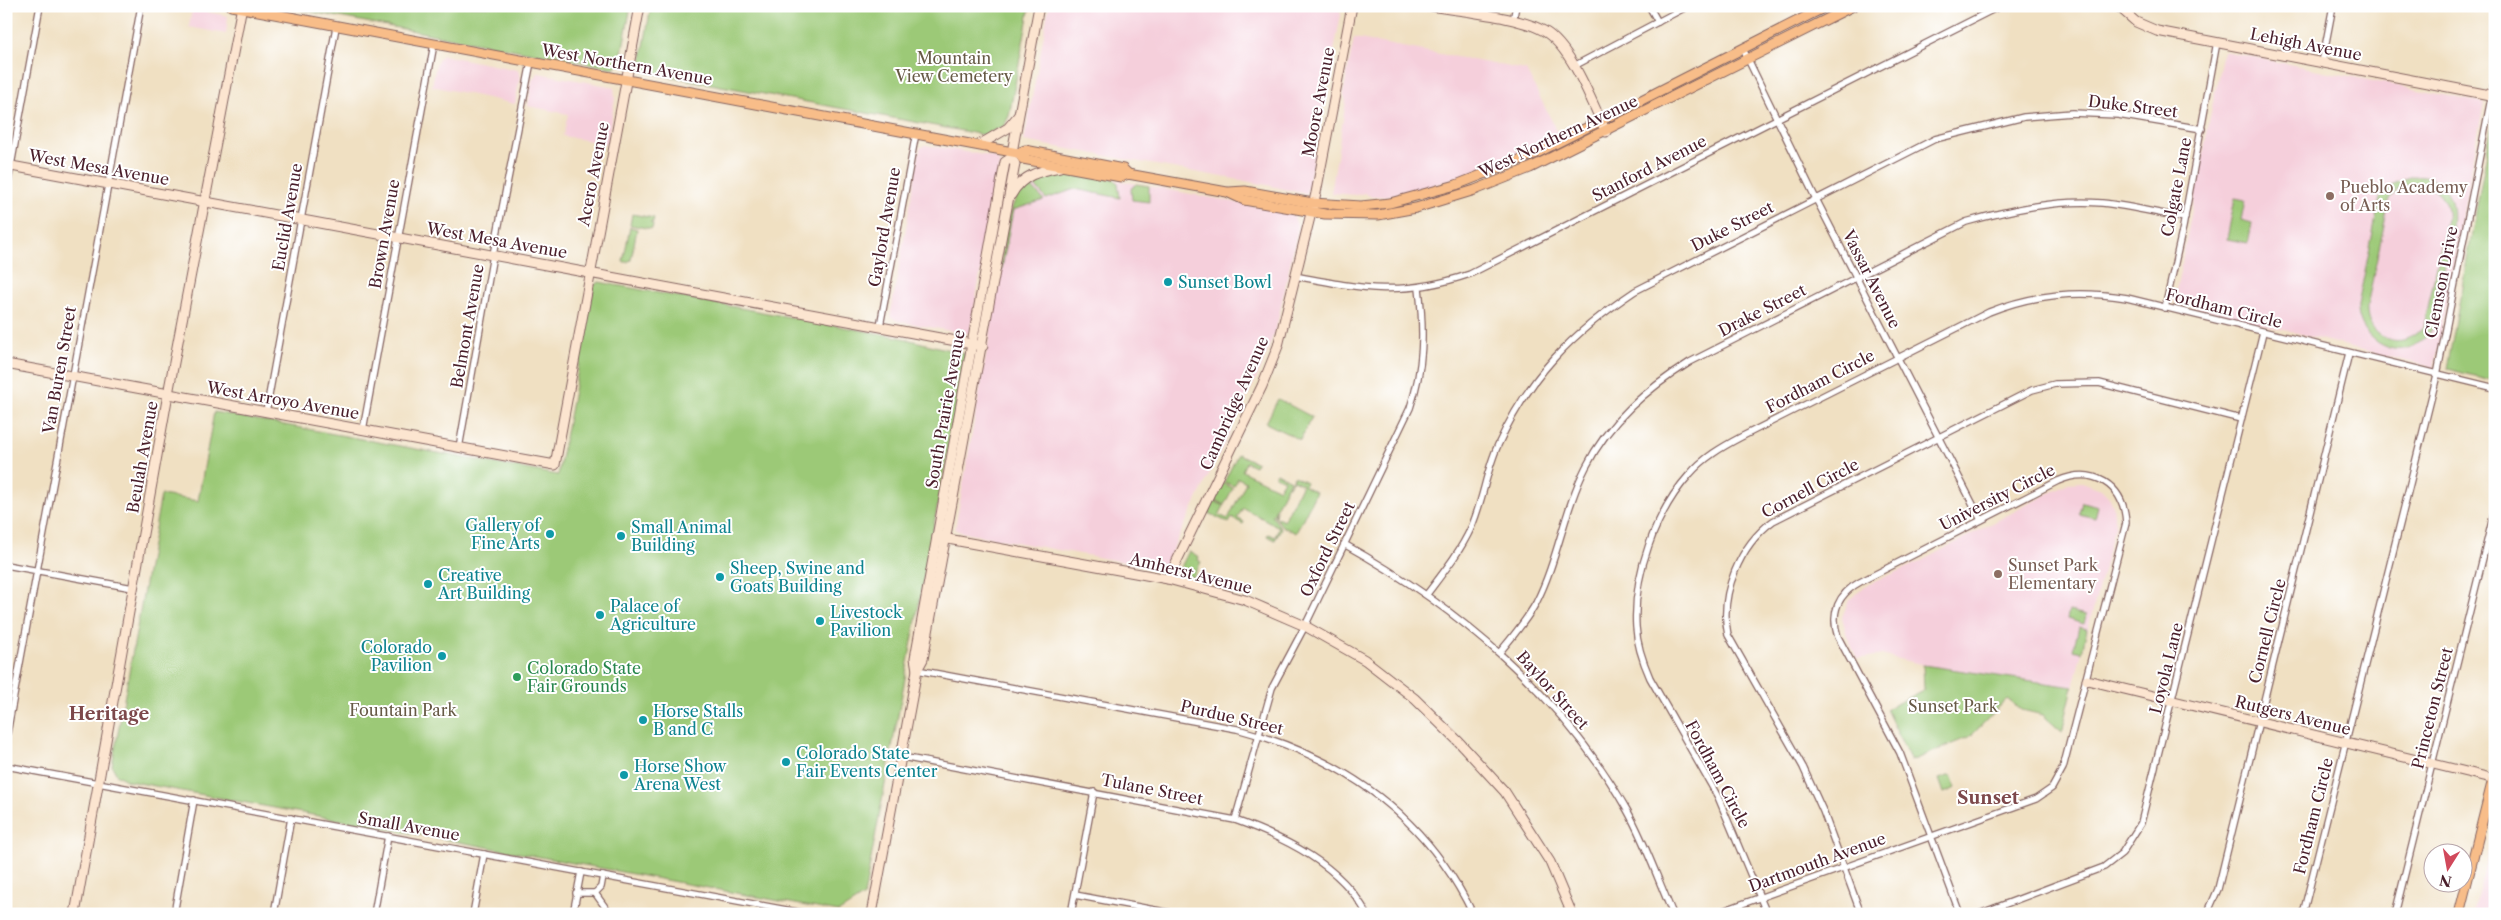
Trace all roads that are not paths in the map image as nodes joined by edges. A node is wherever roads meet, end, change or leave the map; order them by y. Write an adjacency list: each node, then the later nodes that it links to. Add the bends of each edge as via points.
1 (40, 6): 38 (street)
2 (141, 6): 41 (street, Van Buren Street)
3 (231, 6): 15 (main road, West Northern Avenue)
4 (640, 6): 28 (street, Acero Avenue)
5 (1039, 6): 30 (street, South Prairie Avenue)
6 (1352, 6): 46 (street, Moore Avenue)
7 (1516, 6): 17 (street)
8 (1649, 6): 18 (street)
9 (1688, 6): 18 (street)
10 (1827, 6): 22 (main road, West Northern Avenue)
11 (1853, 6): 23 (main road, West Northern Avenue)
12 (2000, 6): 31 (street, Stanford Avenue)
13 (2118, 6): 20 (street, Lehigh Avenue, via 2136,22 2156,31)
14 (2334, 6): 25 (street)
15 (241, 7): 19 (main road, West Northern Avenue); 45 (street, Beulah Avenue)
16 (1438, 7): 17 (street)
17 (1513, 21): 26 (street, via 1545,31 1564,50)
18 (1658, 22): 26 (street)
19 (336, 26): 21 (main road, West Northern Avenue); 48 (street, Euclid Avenue)
20 (2217, 42): 25 (street, Lehigh Avenue); 33 (street, Colgate Lane)
21 (434, 44): 24 (main road, West Northern Avenue); 49 (street, Brown Avenue)
22 (1743, 49): 23 (street, Vassar Avenue); 32 (main road, West Northern Avenue)
23 (1748, 59): 31 (street, Vassar Avenue); 34 (main road, West Northern Avenue)
24 (531, 62): 28 (main road, West Northern Avenue); 50 (street, Belmont Avenue)
25 (2322, 63): 29 (street, Lehigh Avenue)
26 (1574, 66): 32 (street)
27 (2495, 78): 29 (street, Clemson Drive)
28 (626, 79): 35 (main road, West Northern Avenue); 51 (street, Acero Avenue)
29 (2493, 96): 63 (street, Clemson Drive)
30 (1020, 113): 36 (street, via 1008,128); 37 (street, South Prairie Avenue)
31 (1778, 119): 43 (street, Vassar Avenue); 54 (street, Stanford Avenue, via 1470,274)
32 (1601, 121): 34 (street); 46 (main road, West Northern Avenue, via 1496,171 1415,197 1361,206)
33 (2202, 129): 43 (street, Duke Street, via 2118,115 2072,113 2024,117 1935,139); 47 (street, Colgate Lane)
34 (1606, 132): 46 (main road, West Northern Avenue, via 1502,181 1435,203 1355,216)
35 (916, 133): 36 (main road, West Northern Avenue); 56 (street, Gaylord Avenue)
36 (979, 145): 37 (main road, West Northern Avenue)
37 (1014, 154): 39 (main road, West Northern Avenue, via 1023,159); 40 (main road, West Northern Avenue, via 1025,150 1123,169); 44 (street, South Prairie Avenue); 58 (street, South Prairie Avenue, via 1005,162)
38 (9, 165): 41 (street, West Mesa Avenue); 42 (street)
39 (1062, 166): 40 (main road, West Northern Avenue, via 1122,177); 44 (street, via 1027,176)
40 (1128, 174): 46 (main road, West Northern Avenue, via 1227,192 1244,200)
41 (108, 184): 45 (street, West Mesa Avenue); 64 (street, Van Buren Street)
42 (6, 193)
43 (1816, 199): 53 (street, Vassar Avenue); 81 (street, Duke Street, via 1635,292 1600,314 1571,339 1548,363 1511,420 1497,446 1472,527)
44 (1009, 200): 59 (street, South Prairie Avenue)
45 (204, 201): 48 (street, West Mesa Avenue); 66 (street, Beulah Avenue)
46 (1312, 208): 52 (street, Cambridge Avenue)
47 (2185, 218): 53 (street, Drake Street, via 2101,203 2058,204 2007,211 1966,222); 55 (street, Colgate Lane)
48 (300, 220): 49 (street, West Mesa Avenue); 67 (street, Euclid Avenue)
49 (397, 237): 50 (street, West Mesa Avenue); 69 (street, Brown Avenue)
50 (493, 255): 51 (street, West Mesa Avenue); 71 (street, Belmont Avenue)
51 (590, 272): 56 (street, West Mesa Avenue); 72 (street, Acero Avenue)
52 (1295, 276): 54 (street, Stanford Avenue, via 1365,289); 79 (street, Cambridge Avenue, via 1271,366)
53 (1857, 278): 61 (street, Vassar Avenue); 83 (street, Drake Street, via 1690,362 1632,405 1587,465 1536,602)
54 (1419, 288): 76 (street, Oxford Street, via 1424,342 1417,389 1405,422)
55 (2165, 308): 57 (street, Fordham Circle); 61 (street, Fordham Circle, via 2128,298 2088,293 2051,294 1989,312)
56 (880, 326): 58 (street, West Mesa Avenue)
57 (2263, 332): 60 (street, Fordham Circle); 68 (street, Loyola Lane)
58 (972, 344): 59 (street, West Mesa Avenue); 75 (street, South Prairie Avenue)
59 (983, 346): 75 (street, South Prairie Avenue)
60 (2350, 353): 63 (street, Fordham Circle); 87 (street, Cornell Circle)
61 (1897, 358): 70 (street, Vassar Avenue); 109 (street, Fordham Circle, via 1741,437 1702,462 1668,503 1643,569 1636,615 1643,662 1718,797)
62 (6, 364): 64 (street, West Arroyo Avenue)
63 (2437, 375): 65 (street, Fordham Circle); 90 (street, Fordham Circle)
64 (72, 376): 66 (street, West Arroyo Avenue); 78 (street, Van Buren Street)
65 (2495, 388)
66 (168, 394): 67 (street, West Arroyo Avenue); 80 (street, Beulah Avenue)
67 (266, 412): 69 (street, West Arroyo Avenue)
68 (2242, 419): 70 (street, Cornell Circle, via 2099,383 2076,382 2032,390); 86 (street, Loyola Lane)
69 (363, 430): 71 (street, West Arroyo Avenue)
70 (1938, 438): 74 (street, Vassar Avenue); 103 (street, Cornell Circle, via 1761,529 1745,549 1727,600 1726,624 1734,648 1803,767)
71 (459, 448): 72 (street, West Arroyo Avenue)
72 (555, 465)
73 (2495, 509): 92 (street, Princeton Street)
74 (1981, 520): 85 (street, University Circle, via 2058,481 2079,475 2098,478 2120,497 2126,523); 101 (street, University Circle, via 1851,587 1839,600 1834,619 1838,637 1900,753)
75 (942, 537): 79 (street, Amherst Avenue); 84 (street, South Prairie Avenue, via 915,658)
76 (1344, 544): 81 (street, Baylor Street); 82 (street, Oxford Street)
77 (6, 565): 78 (street)
78 (36, 570): 80 (street); 89 (street, Van Buren Street)
79 (1168, 579): 82 (street, Amherst Avenue, via 1245,600)
80 (133, 588): 95 (street, Beulah Avenue)
81 (1427, 594): 83 (street, Baylor Street)
82 (1305, 626): 88 (street, Oxford Street, via 1272,688); 123 (street, Amherst Avenue, via 1365,660 1414,698 1460,742 1505,792 1550,862)
83 (1500, 652): 124 (street, Baylor Street, via 1561,716 1593,756 1628,811)
84 (917, 670): 88 (street, Purdue Street); 91 (street, South Prairie Avenue)
85 (2087, 680): 86 (street, Rutgers Avenue); 101 (street, University Circle, via 2063,768 2052,788 2036,799)
86 (2172, 701): 87 (street, Rutgers Avenue); 129 (street, Loyola Lane, via 2141,823 2122,853 2088,874)
87 (2258, 723): 90 (street, Rutgers Avenue); 130 (street, Cornell Circle, via 2218,889)
88 (1260, 734): 99 (street, Oxford Street); 122 (street, Purdue Street, via 1316,756 1387,802 1433,849)
89 (6, 738)
90 (2345, 744): 92 (street, Rutgers Avenue); 131 (street, Fordham Circle)
91 (902, 757): 96 (street, Tulane Street); 118 (street, South Prairie Avenue)
92 (2432, 764): 94 (street, Rutgers Avenue); 132 (street, Princeton Street)
93 (6, 766): 95 (street, Small Avenue)
94 (2494, 776): 133 (main road)
95 (98, 783): 97 (street, Small Avenue); 110 (street, Beulah Avenue)
96 (1094, 792): 99 (street, Tulane Street); 108 (street)
97 (194, 800): 98 (street, Small Avenue); 111 (street)
98 (291, 818): 100 (street, Small Avenue); 112 (street)
99 (1235, 820): 121 (street, Tulane Street, via 1276,836 1307,854 1346,885)
100 (388, 836): 102 (street, Small Avenue); 113 (street)
101 (1930, 836): 103 (street, Dartmouth Avenue); 128 (street)
102 (484, 854): 104 (street, Small Avenue); 114 (street)
103 (1844, 867): 109 (street, Dartmouth Avenue); 127 (street, Cornell Circle)
104 (580, 872): 105 (street, Small Avenue); 106 (street)
105 (603, 876): 107 (street); 117 (street, Small Avenue)
106 (576, 893): 107 (street); 115 (street)
107 (595, 893): 116 (street)
108 (1075, 895): 119 (street); 120 (street)
109 (1760, 897): 125 (street, Dartmouth Avenue); 126 (street, Fordham Circle)
110 (75, 914)
111 (174, 914)
112 (274, 914)
113 (374, 914)
114 (473, 914)
115 (573, 914)
116 (610, 914)
117 (808, 914)
118 (872, 914)
119 (1071, 914)
120 (1176, 914)
121 (1367, 914)
122 (1473, 914)
123 (1572, 914)
124 (1673, 914)
125 (1714, 914)
126 (1767, 914)
127 (1861, 914)
128 (1960, 914)
129 (1979, 914)
130 (2207, 914)
131 (2303, 914)
132 (2395, 914)
133 (2460, 914)

